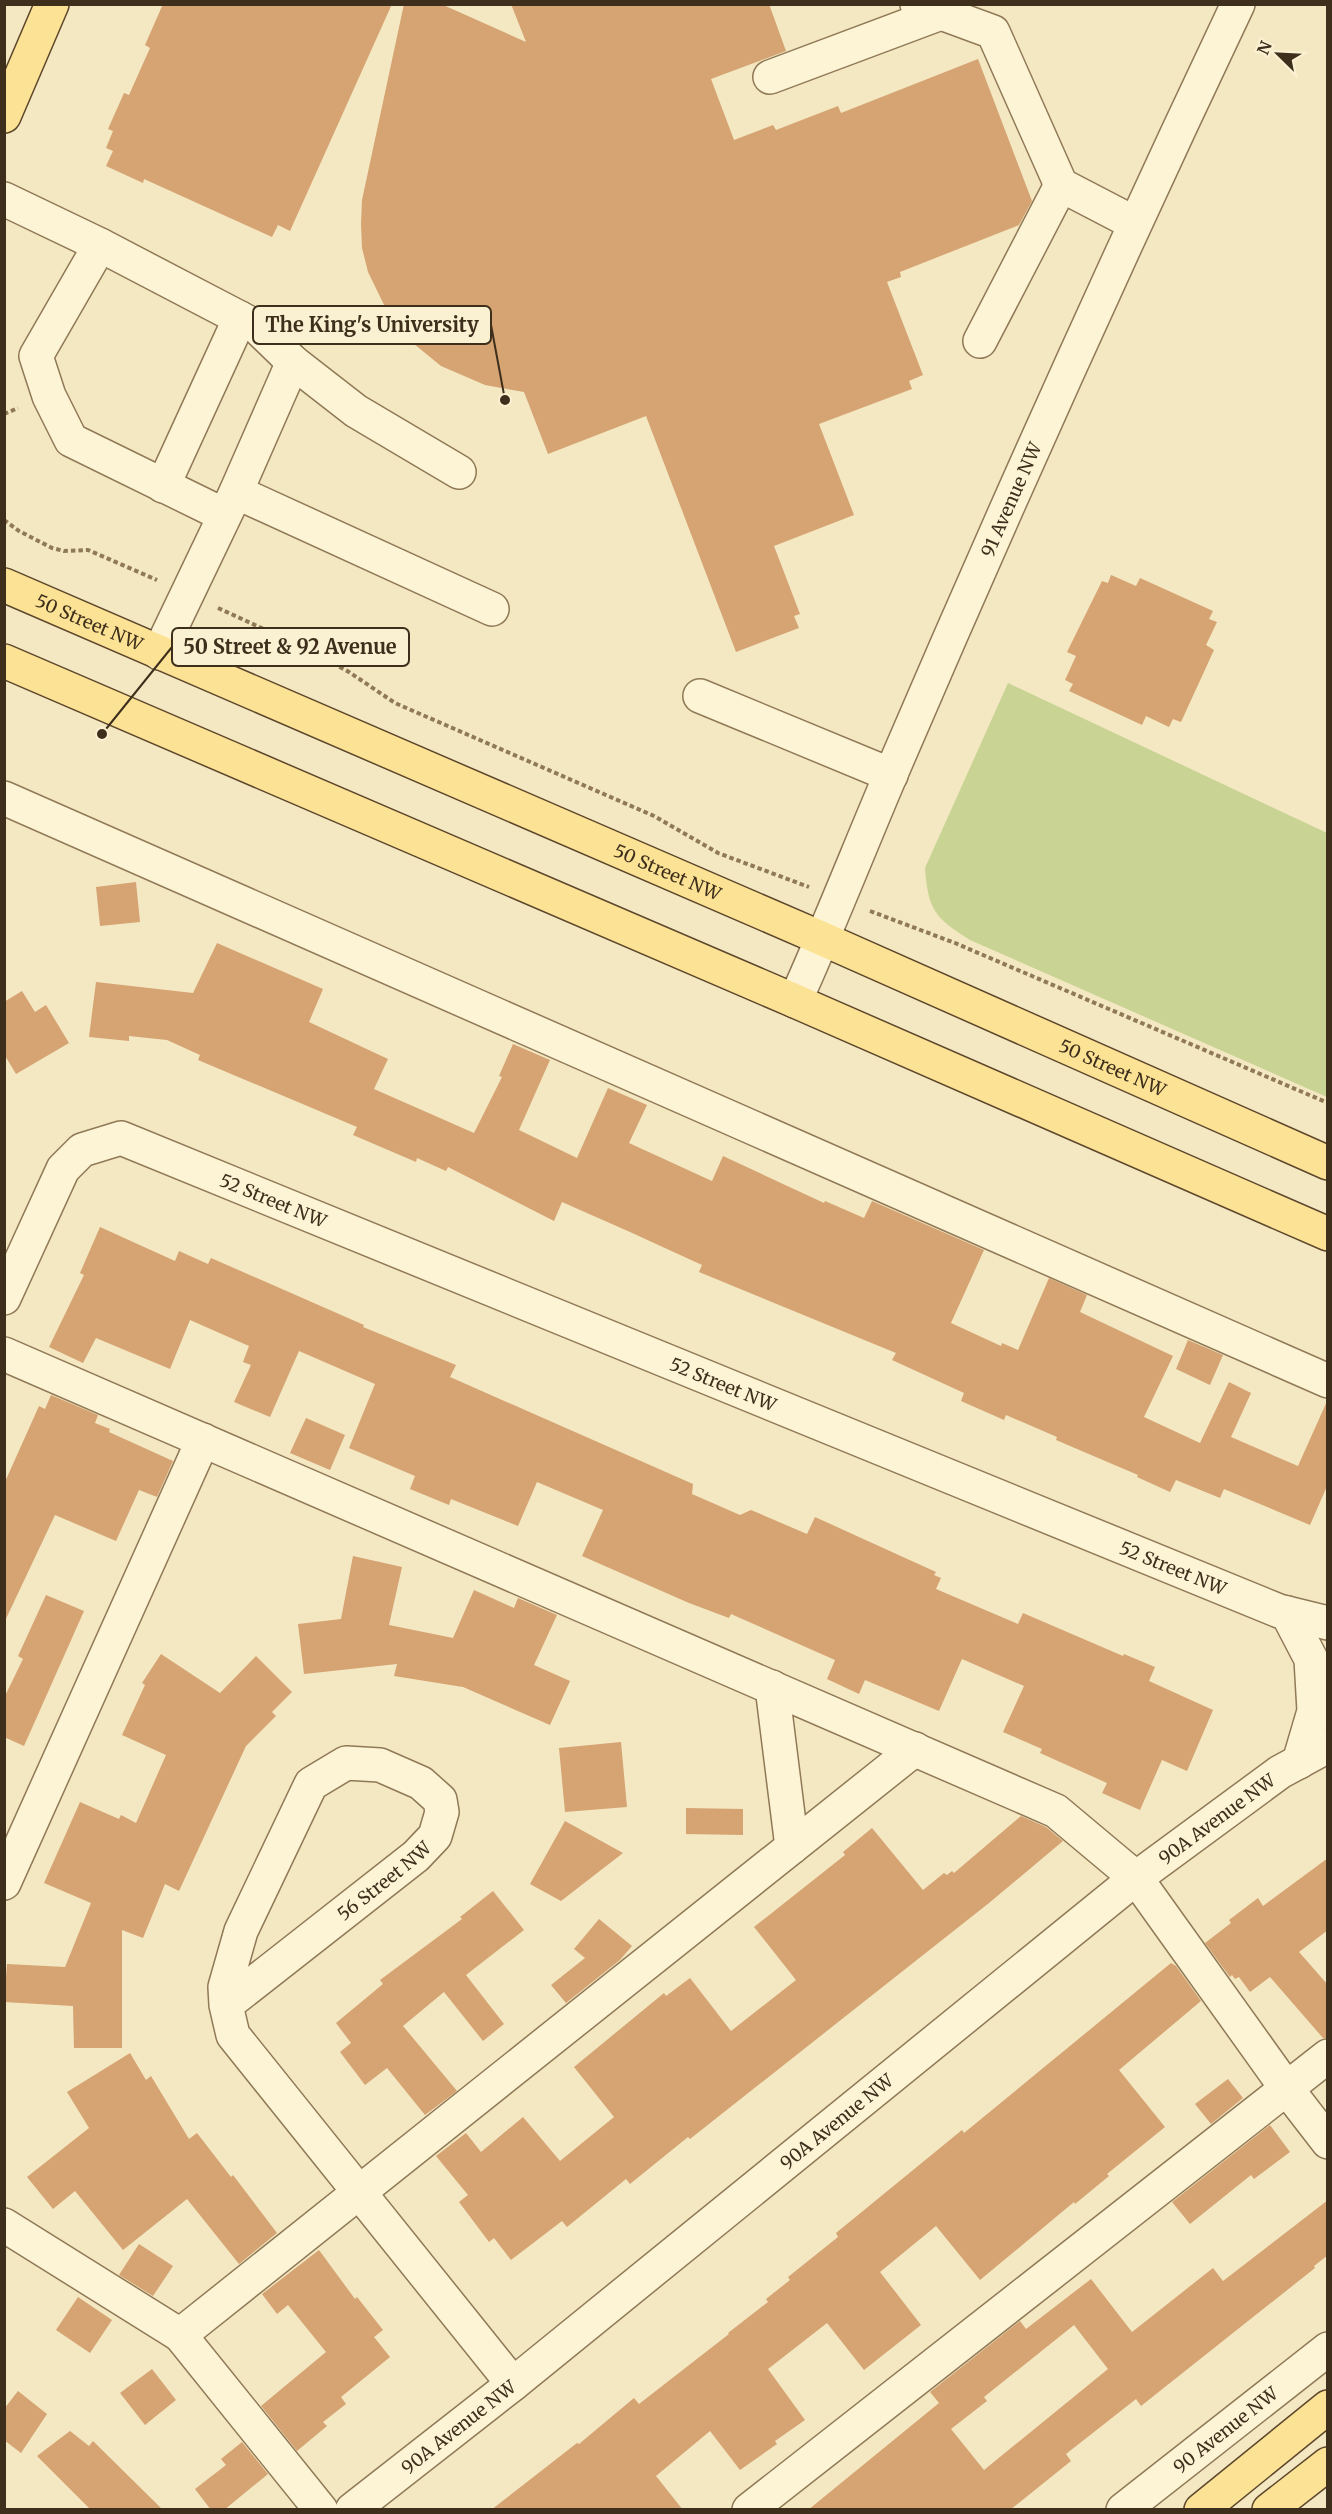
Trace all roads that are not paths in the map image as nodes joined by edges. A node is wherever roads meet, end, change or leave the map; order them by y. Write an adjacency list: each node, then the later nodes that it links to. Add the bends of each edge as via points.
1 (52, 4): 5 (main road)
2 (1238, 4): 8 (street, 91 Avenue NW)
3 (929, 9): 4 (street); 6 (street, via 993,32)
4 (770, 77)
5 (4, 116)
6 (1061, 185): 8 (street); 11 (street)
7 (4, 199): 9 (street)
8 (1134, 223): 23 (street, 91 Avenue NW)
9 (100, 245): 10 (street); 14 (street, via 36,356 49,396 71,440)
10 (240, 318): 12 (street, via 257,327); 14 (street)
11 (980, 341)
12 (293, 362): 13 (street, via 356,411); 15 (street)
13 (459, 472)
14 (164, 486): 15 (street)
15 (230, 504): 19 (street); 20 (street)
16 (4, 567): 18 (main road)
17 (4, 585): 18 (main road, 50 Street NW)
18 (53, 607): 20 (main road, 50 Street NW)
19 (492, 609)
20 (159, 652): 25 (main road, 50 Street NW)
21 (4, 661): 26 (main road)
22 (700, 696): 23 (street)
23 (891, 775): 25 (street, 91 Avenue NW)
24 (4, 798): 31 (street)
25 (823, 939): 26 (street, 91 Avenue NW); 27 (main road, 50 Street NW)
26 (795, 1001): 28 (main road)
27 (1328, 1163)
28 (1328, 1234)
29 (4, 1298): 33 (street, 52 Street NW, via 63,1169 82,1150 121,1138)
30 (4, 1353): 32 (street)
31 (1328, 1382)
32 (203, 1440): 35 (street); 41 (street)
33 (1287, 1613): 34 (street, 52 Street NW); 38 (street, via 1311,1659 1314,1711)
34 (1328, 1623)
35 (772, 1687): 37 (street); 39 (street)
36 (1328, 1746): 38 (street, 90A Avenue NW)
37 (915, 1749): 39 (street); 40 (street, via 1056,1811)
38 (1299, 1762): 40 (street, 90A Avenue NW)
39 (792, 1847): 46 (street)
40 (1136, 1878): 44 (street); 50 (street, 90A Avenue NW)
41 (4, 1884)
42 (226, 2006): 42 (street, 56 Street NW, via 416,1856 435,1836 442,1812 440,1800 421,1783 380,1765 346,1763 311,1784 241,1931 225,1987); 46 (street, 56 Street NW, via 233,2035)
43 (1328, 2056): 44 (street)
44 (1287, 2089): 45 (street); 55 (street)
45 (1328, 2142)
46 (359, 2192): 48 (street); 50 (street, 56 Street NW)
47 (4, 2225): 48 (street)
48 (180, 2336): 53 (street)
49 (1328, 2349): 56 (street, 90 Avenue NW)
50 (513, 2384): 54 (street, 90A Avenue NW)
51 (1328, 2407): 57 (main road)
52 (1328, 2464): 58 (main road)
53 (321, 2510)
54 (352, 2510)
55 (749, 2510)
56 (1123, 2510)
57 (1201, 2510)
58 (1269, 2510)

